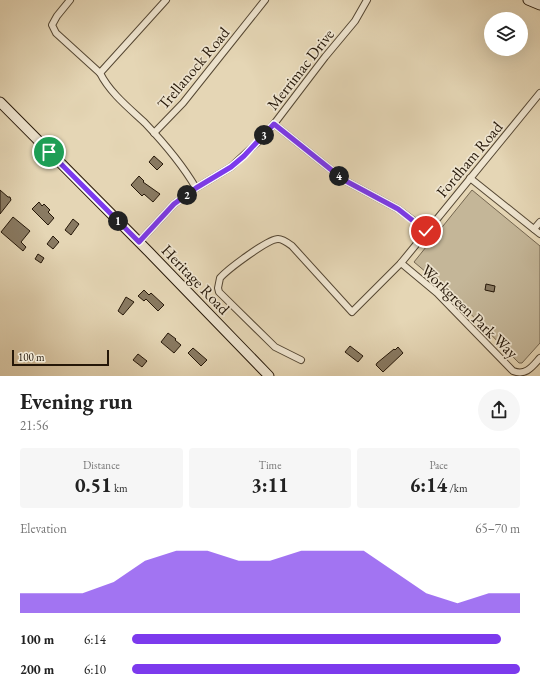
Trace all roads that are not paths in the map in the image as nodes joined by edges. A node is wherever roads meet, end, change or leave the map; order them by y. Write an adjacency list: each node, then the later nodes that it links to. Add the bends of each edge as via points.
1 (70, 0): 7 (street, via 52,25 56,33)
2 (166, 0): 7 (street)
3 (265, 0): 11 (street, Trellanock Road, via 183,103)
4 (367, 0): 10 (street, Merrimac Drive, via 355,21)
5 (528, 0): 6 (street)
6 (540, 6)
7 (100, 73): 11 (street, via 106,84)
8 (540, 94): 12 (street, Fordham Road)
9 (0, 102): 18 (street, Heritage Road)
10 (274, 124): 13 (street, Merrimac Drive, via 231,167); 16 (street, via 344,180 398,209)
11 (154, 133): 13 (street, via 185,170)
12 (470, 178): 15 (street); 16 (street, Fordham Road)
13 (196, 188): 18 (street, Merrimac Drive, via 174,204)
14 (540, 222): 15 (street)
15 (534, 229): 17 (street)
16 (426, 231): 19 (street, Fordham Road)
17 (540, 234)
18 (139, 242): 22 (street, Heritage Road)
19 (401, 263): 20 (street, Workgreen Park Way, via 437,293 513,371 527,372); 21 (street, Fordham Road, via 352,312 284,240 277,239 271,242 226,271 220,278 219,292 275,347)
20 (540, 358)
21 (301, 360)
22 (269, 376)

